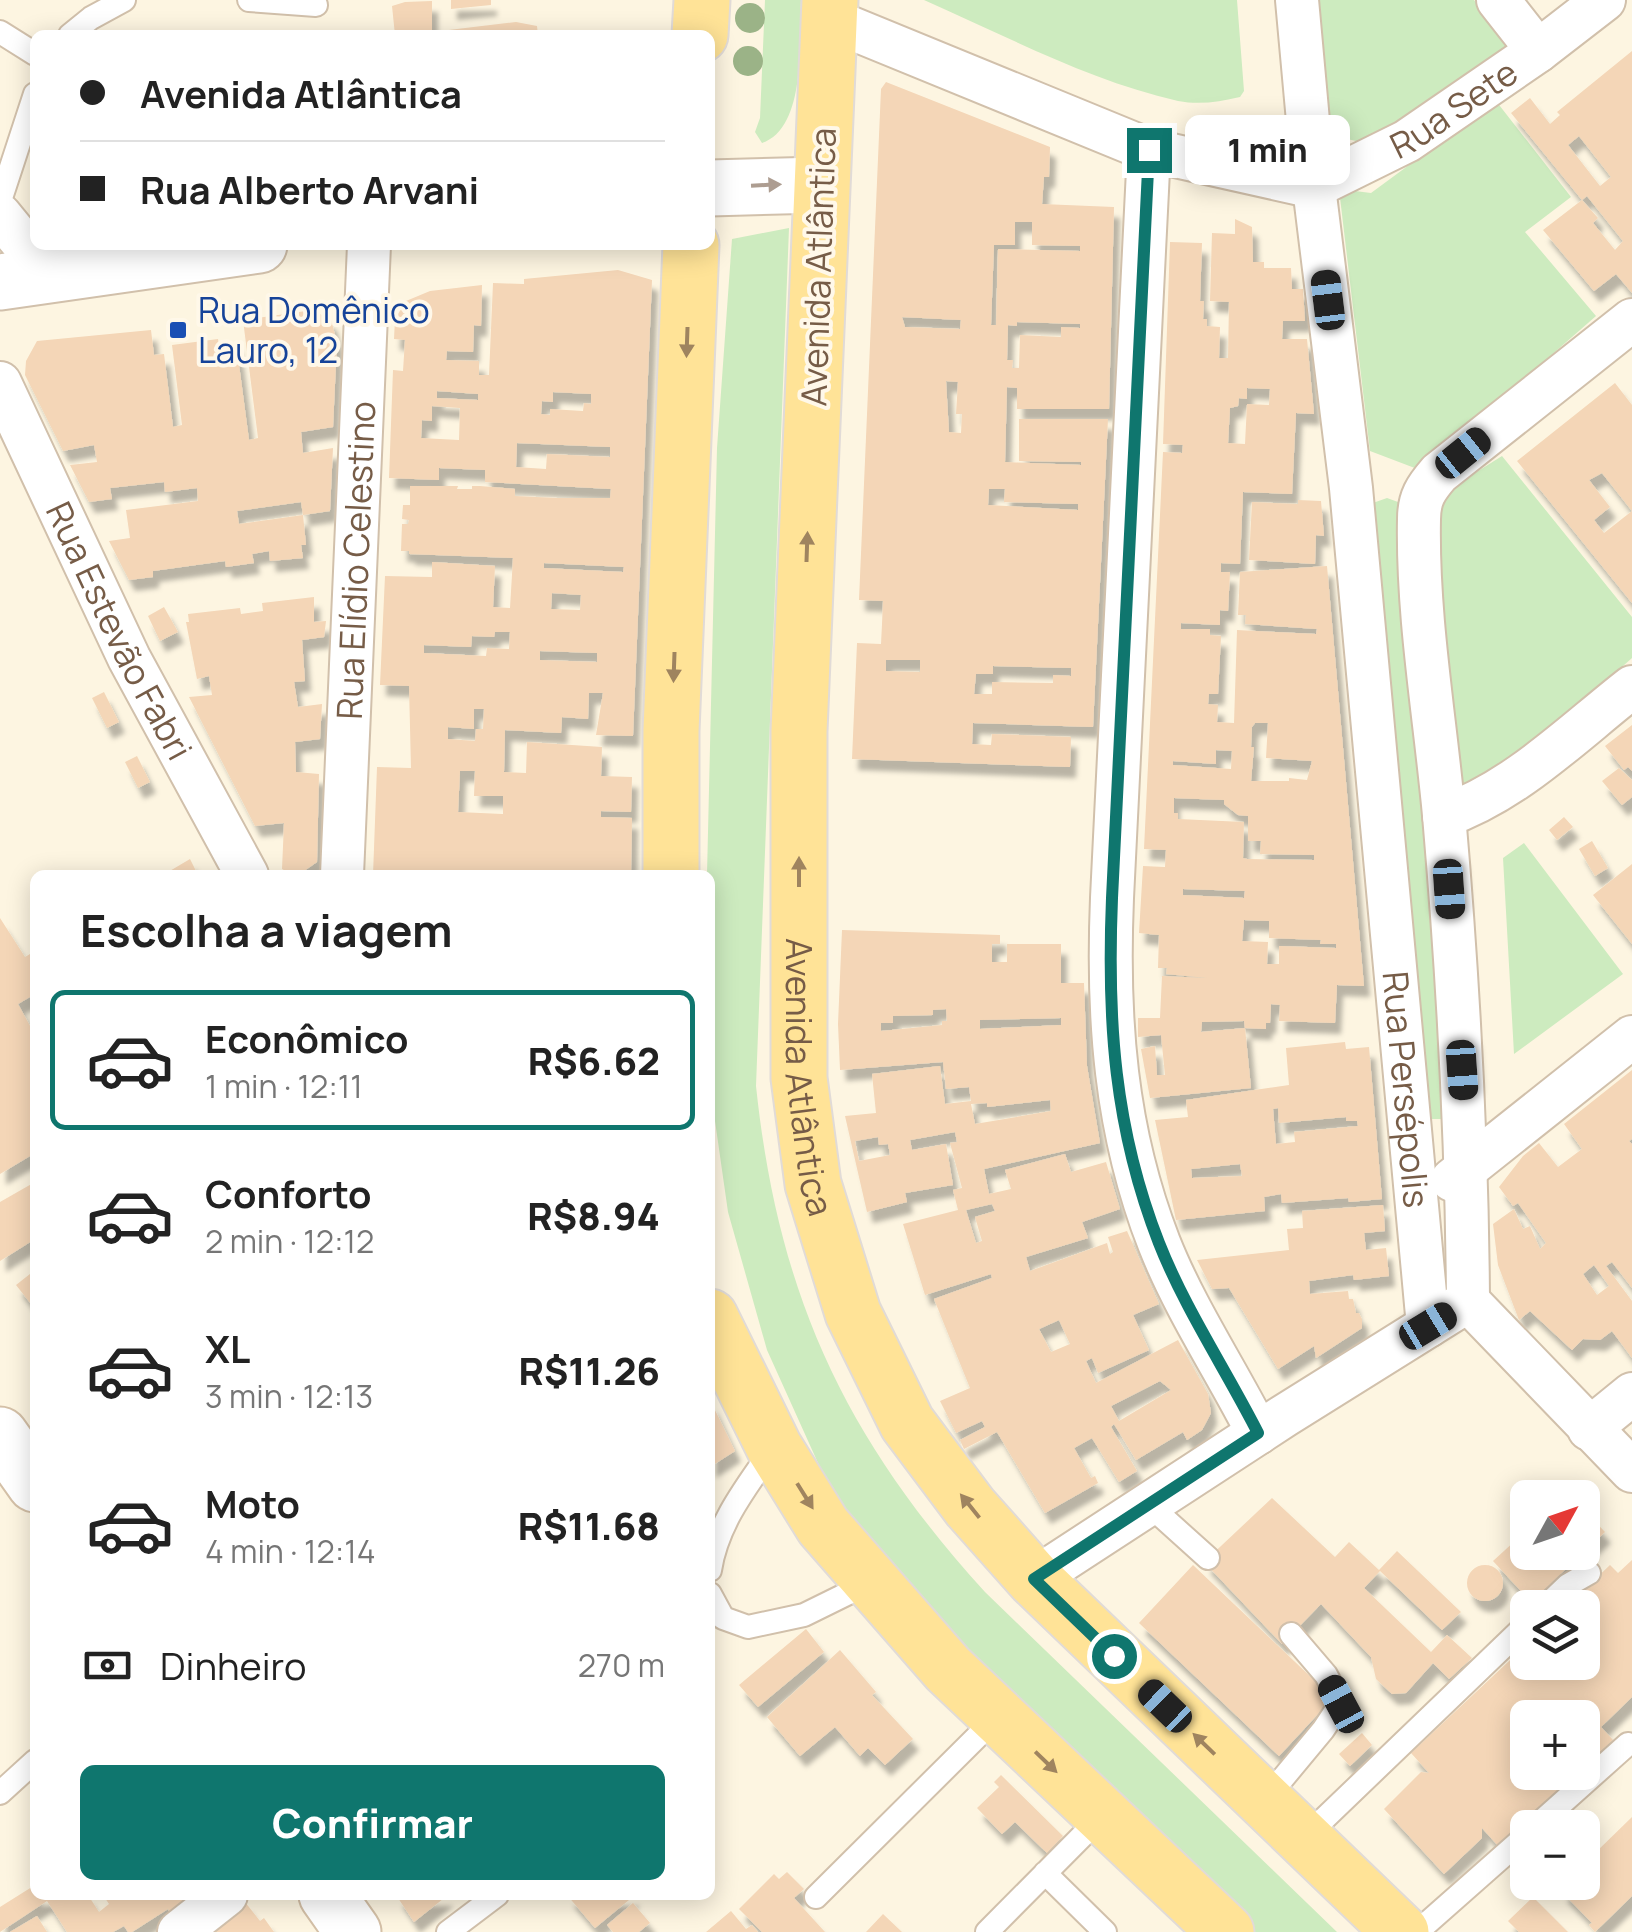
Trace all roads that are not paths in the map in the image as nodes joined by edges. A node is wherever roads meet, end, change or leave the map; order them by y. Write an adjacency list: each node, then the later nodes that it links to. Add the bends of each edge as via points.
1 (124, 0): 9 (lane)
2 (249, 0): 7 (lane)
3 (702, 0): 10 (main road)
4 (1297, 0): 17 (street, Rua Persépolis)
5 (1498, 0): 13 (street)
6 (1604, 0): 13 (street, Rua Sete)
7 (316, 5)
8 (830, 10): 15 (street); 16 (main road, Avenida Atlântica)
9 (76, 30)
10 (700, 30)
11 (0, 32): 12 (lane)
12 (30, 51)
13 (1538, 51): 17 (street, Rua Sete, via 1407,141)
14 (30, 109): 19 (lane)
15 (1149, 150): 17 (street); 40 (street, via 1108,983 1112,1050 1127,1138 1160,1244)
16 (821, 185): 18 (street, one-way to 16); 47 (main road, Avenida Atlântica, one-way to 16, via 907,1422 853,1313 812,1184 798,1078 799,731)
17 (1314, 187): 34 (street, Rua Persépolis, via 1351,488)
18 (715, 188)
19 (0, 201)
20 (0, 214): 24 (street)
21 (224, 250): 24 (street)
22 (369, 250): 30 (street, Rua Elídio Celestino)
23 (691, 250): 31 (main road, one-way to 31)
24 (24, 279)
25 (1632, 320): 28 (street, Rua Persépolis, via 1422,492 1425,636)
26 (0, 383): 29 (street, Rua Estevão Fabri, via 129,658)
27 (1632, 687): 28 (street, via 1512,782)
28 (1444, 816): 33 (street, Rua Persépolis)
29 (244, 870)
30 (342, 870)
31 (670, 870)
32 (1632, 1037): 33 (street)
33 (1467, 1167): 34 (street); 35 (street, Rua Persépolis)
34 (1418, 1207): 36 (street, Rua Persépolis)
35 (1468, 1301): 36 (street); 39 (street)
36 (1428, 1326): 40 (street)
37 (715, 1327): 41 (main road)
38 (1632, 1394): 39 (street)
39 (1589, 1429): 42 (street)
40 (1258, 1433): 43 (street)
41 (774, 1447): 44 (lane, via 735,1502); 48 (main road, one-way to 48, via 824,1526)
42 (1632, 1472)
43 (1148, 1504): 45 (lane); 47 (street)
44 (715, 1549)
45 (1208, 1558)
46 (1589, 1573): 49 (lane)
47 (1034, 1579): 57 (main road, Avenida Atlântica, one-way to 47)
48 (872, 1582): 50 (lane, via 804,1615 748,1627); 53 (main road)
49 (1563, 1590)
50 (716, 1624)
51 (1291, 1634): 57 (lane, via 1341,1704)
52 (1510, 1641): 60 (lane)
53 (998, 1716): 59 (main road, one-way to 59); 63 (lane)
54 (1628, 1744): 58 (lane)
55 (30, 1766): 56 (lane)
56 (0, 1793)
57 (1264, 1801): 60 (main road, Avenida Atlântica)
58 (1554, 1810)
59 (1102, 1815): 62 (lane); 72 (main road)
60 (1304, 1839): 73 (main road, Avenida Atlântica)
61 (1510, 1850): 74 (lane)
62 (1045, 1873): 70 (lane); 71 (lane)
63 (816, 1896)
64 (220, 1900): 67 (street)
65 (330, 1900): 68 (street)
66 (490, 1900): 69 (lane)
67 (179, 1932)
68 (352, 1932)
69 (448, 1932)
70 (987, 1932)
71 (1105, 1932)
72 (1226, 1932)
73 (1401, 1932)
74 (1418, 1932)

